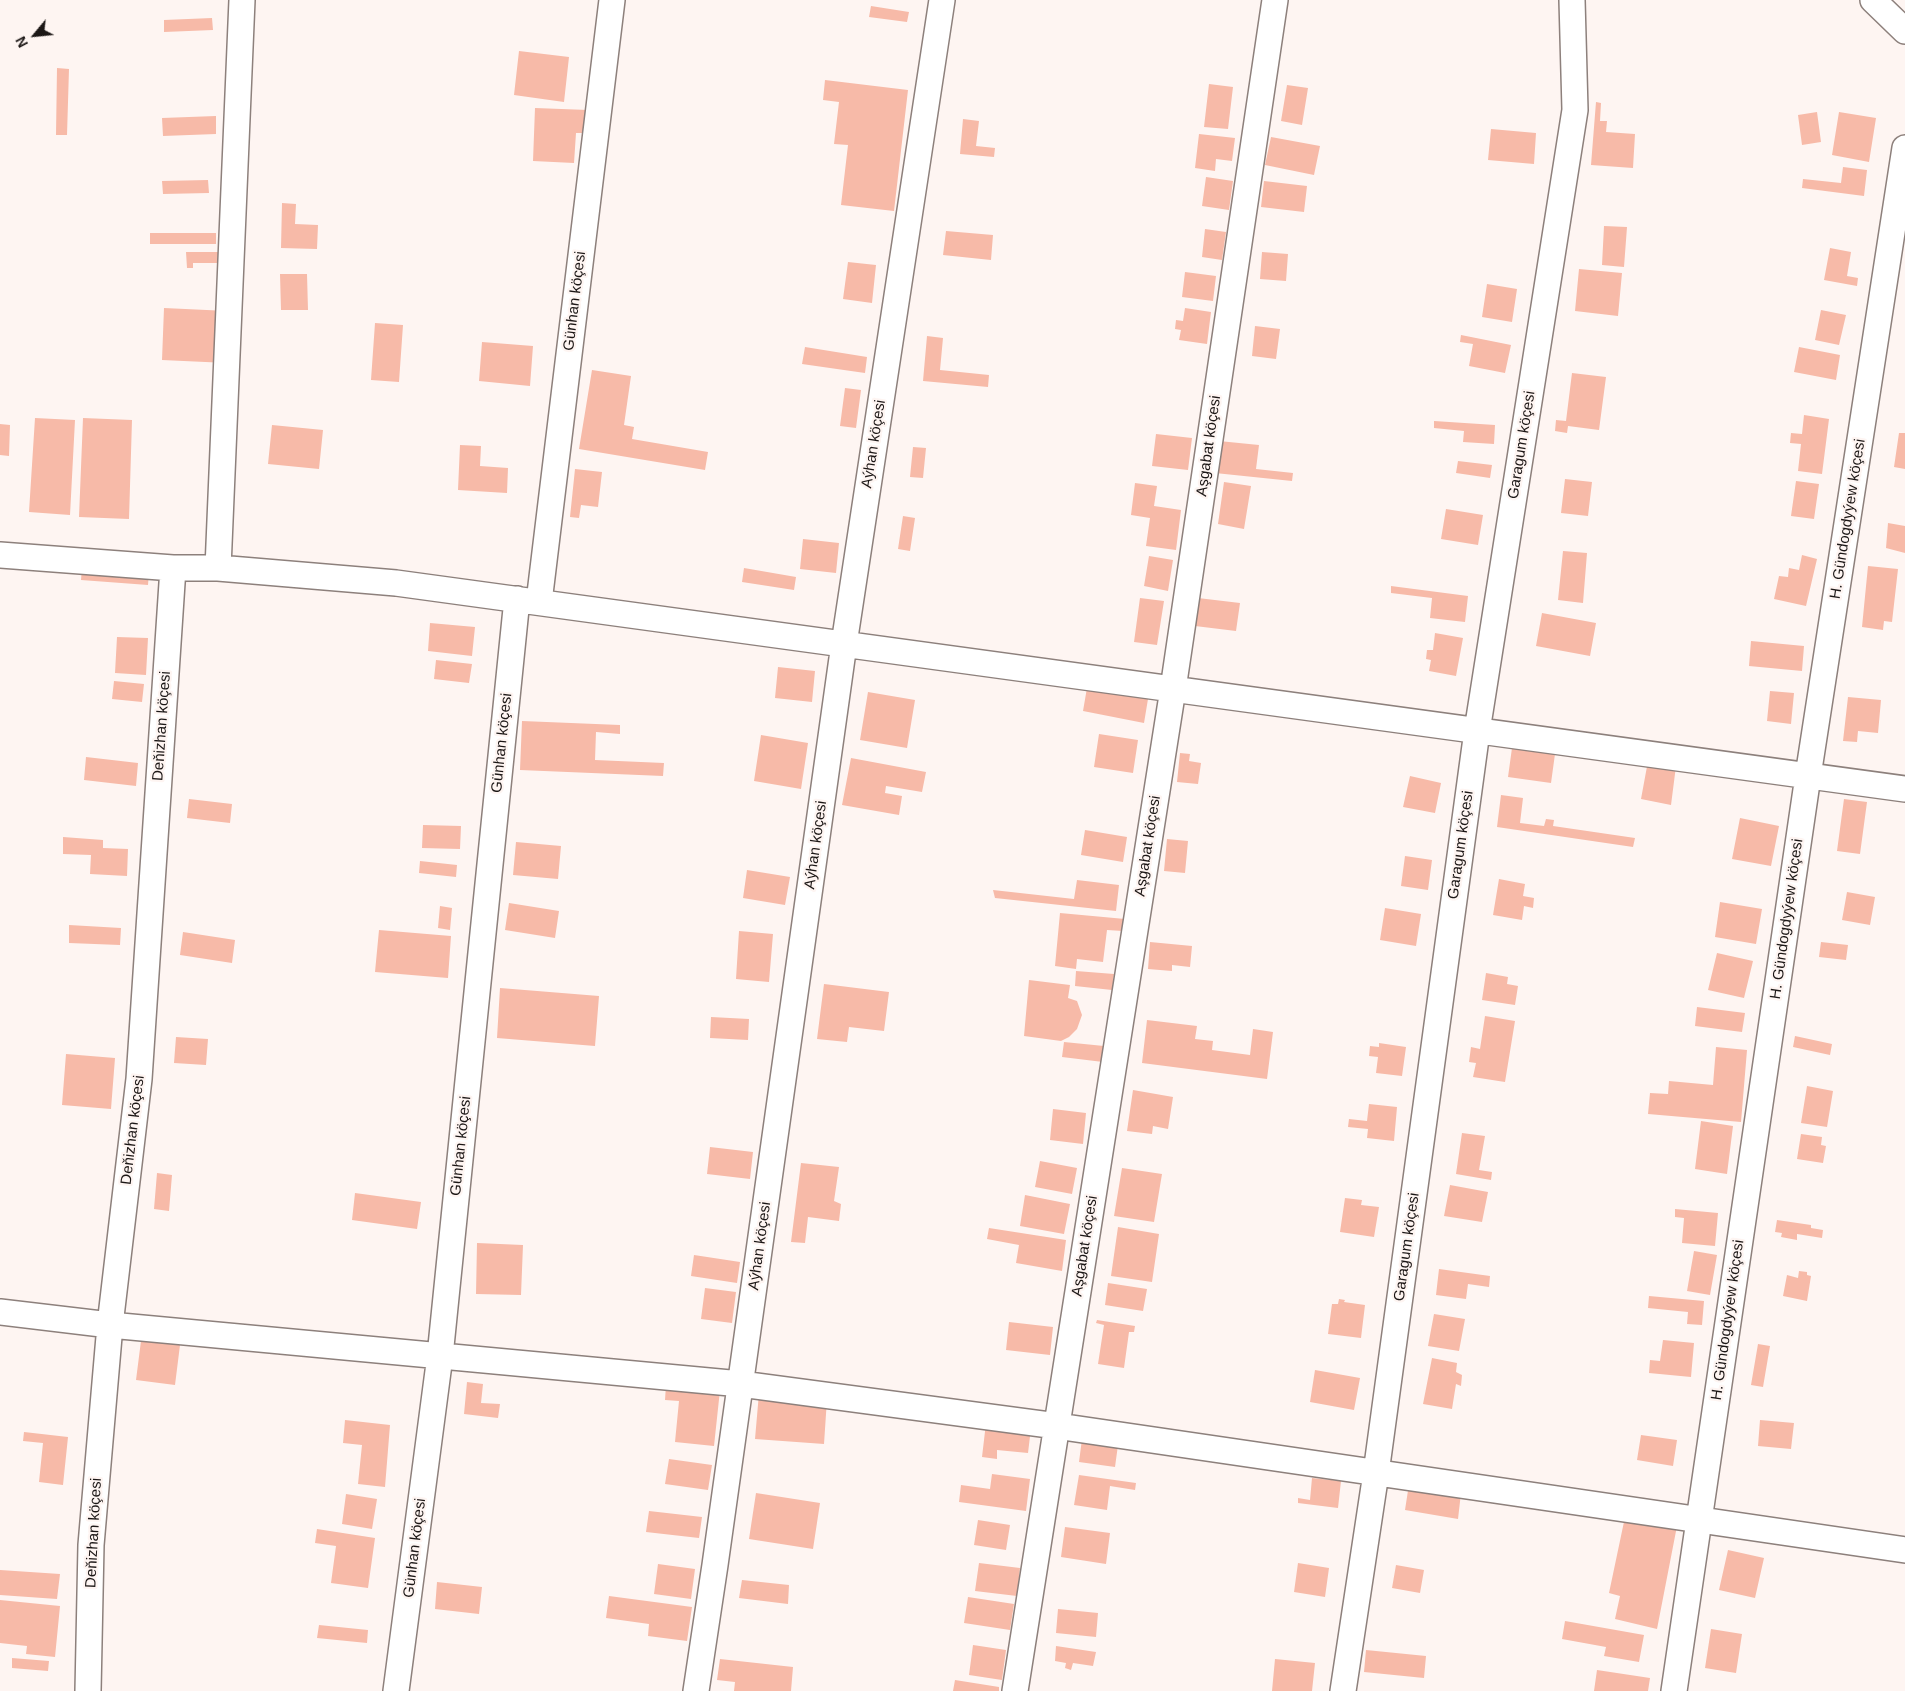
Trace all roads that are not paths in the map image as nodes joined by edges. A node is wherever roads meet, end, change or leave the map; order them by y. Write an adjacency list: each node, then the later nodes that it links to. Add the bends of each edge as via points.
1 (242, 0): 11 (street)
2 (612, 0): 12 (street, Günhan köçesi)
3 (942, 0): 13 (street, Aýhan köçesi)
4 (1275, 0): 14 (street, Aşgabat köçesi)
5 (1572, 0): 15 (street, Garagum köçesi, via 1575,110)
6 (1873, 0): 7 (street)
7 (1905, 31)
8 (1905, 148): 16 (street, H. Gündogdyýew köçesi)
9 (0, 555): 10 (street)
10 (173, 568): 11 (street); 19 (street, Deňizhan köçesi, via 139,1079)
11 (218, 568): 12 (street, via 396,583)
12 (528, 601): 13 (street); 20 (street, Günhan köçesi)
13 (844, 644): 14 (street); 21 (street, Aýhan köçesi)
14 (1173, 689): 15 (street); 22 (street, Aşgabat köçesi)
15 (1477, 731): 16 (street); 23 (street, Garagum köçesi)
16 (1808, 776): 17 (street); 24 (street, H. Gündogdyýew köçesi)
17 (1905, 789)
18 (0, 1312): 19 (street)
19 (110, 1325): 20 (street); 26 (street, Deňizhan köçesi, via 91,1545)
20 (440, 1356): 21 (street); 27 (street, Günhan köçesi)
21 (740, 1384): 22 (street); 28 (street, Aýhan köçesi)
22 (1057, 1426): 23 (street); 29 (street, Aşgabat köçesi)
23 (1376, 1473): 24 (street); 30 (street, Garagum köçesi)
24 (1699, 1520): 25 (street); 31 (street, H. Gündogdyýew köçesi)
25 (1905, 1550)
26 (88, 1691)
27 (396, 1691)
28 (696, 1691)
29 (1015, 1691)
30 (1343, 1691)
31 (1674, 1691)

